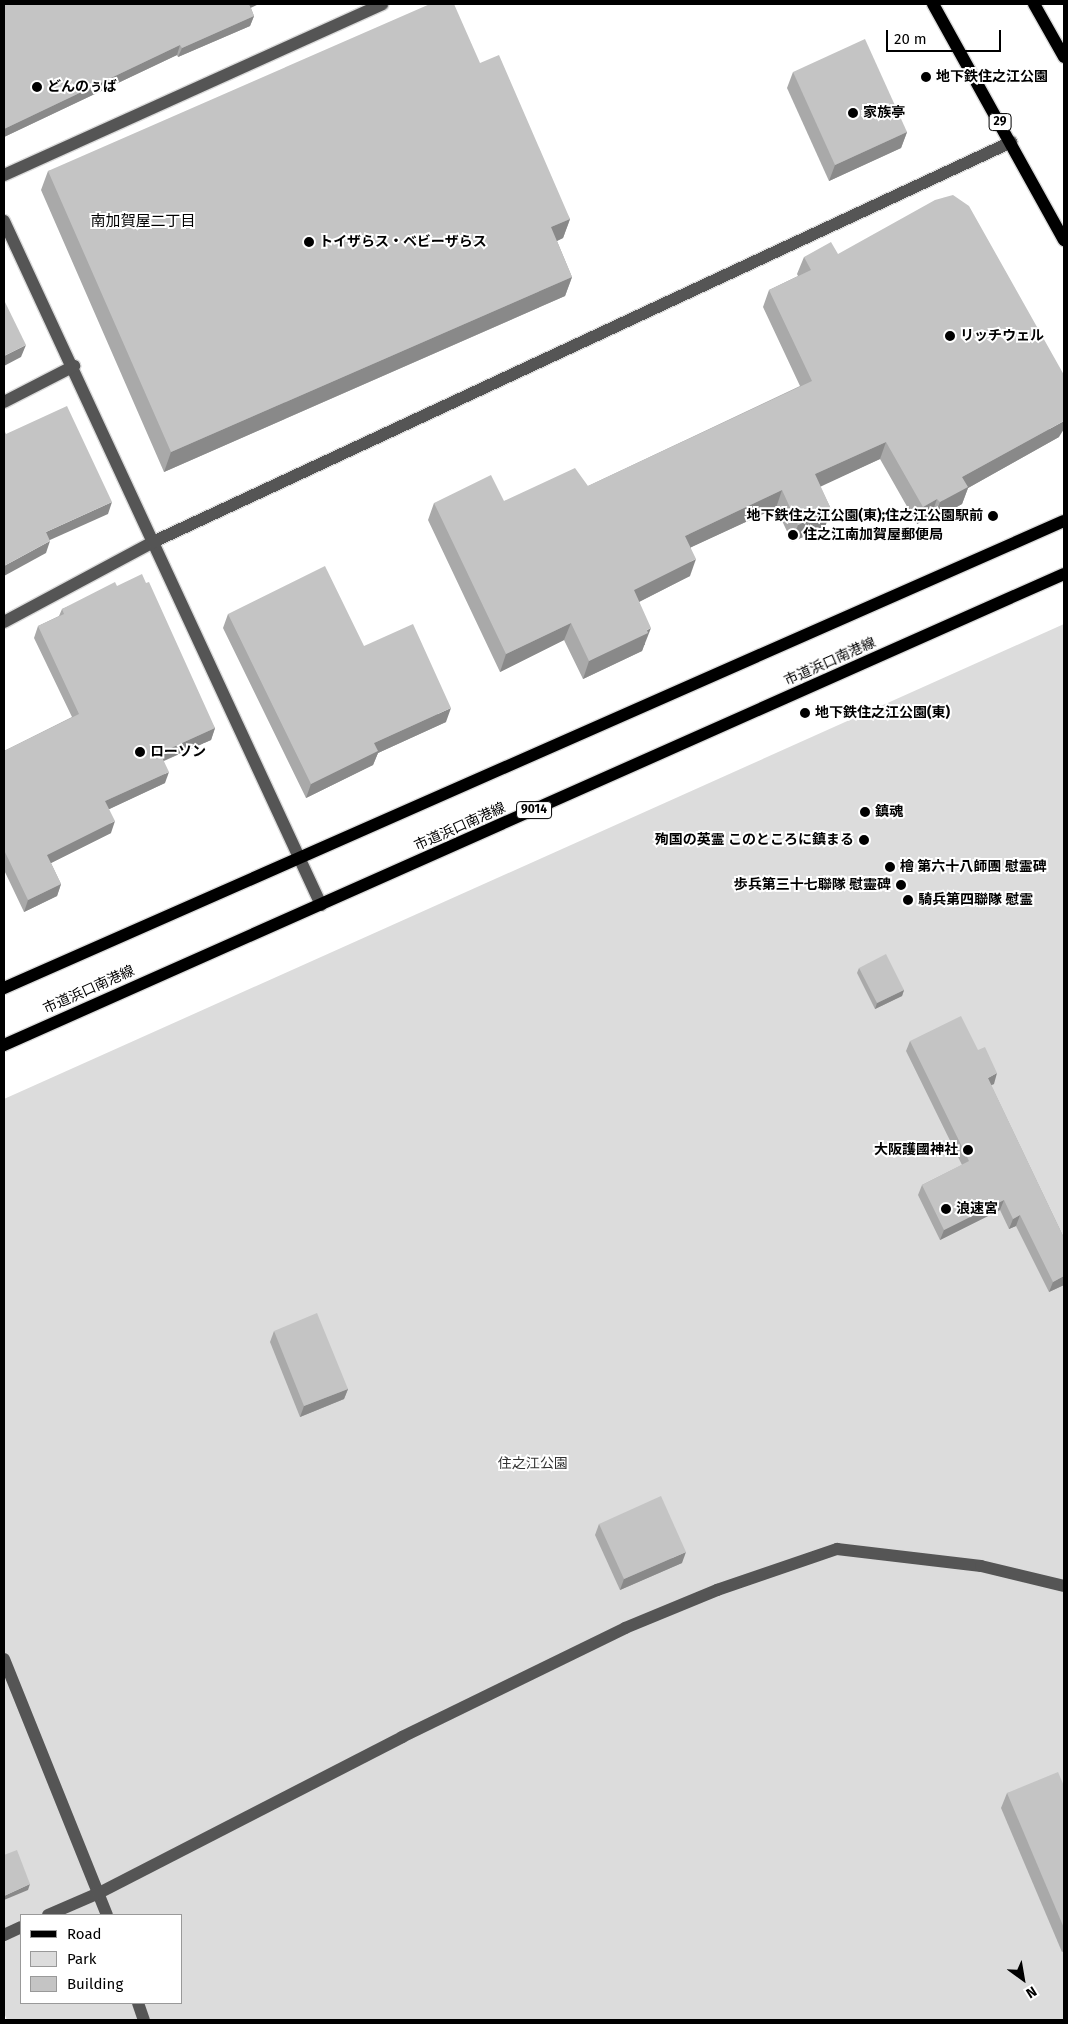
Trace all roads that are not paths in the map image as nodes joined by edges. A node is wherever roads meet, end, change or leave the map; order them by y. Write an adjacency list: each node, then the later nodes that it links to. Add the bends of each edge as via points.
1 (382, 4): 6 (street)
2 (933, 4): 5 (main road, 29)
3 (1034, 4): 4 (main road)
4 (1064, 57)
5 (1011, 142): 8 (main road, 29); 12 (street)
6 (4, 175)
7 (4, 220): 9 (street)
8 (1064, 240)
9 (74, 366): 10 (street); 12 (street)
10 (4, 402)
11 (1064, 521): 15 (main road)
12 (153, 542): 14 (street); 15 (street)
13 (1064, 574): 16 (main road, 市道浜口南港線 / 9014)
14 (4, 622)
15 (300, 860): 16 (street); 17 (main road)
16 (321, 905): 18 (main road, 市道浜口南港線 / 9014)
17 (4, 988)
18 (4, 1045)
19 (1064, 1586): 21 (street, via 981,1566 837,1549 717,1590 625,1628 402,1737)
20 (4, 1659): 21 (street)
21 (99, 1893): 22 (street); 23 (street)
22 (50, 1914)
23 (107, 1914)
24 (20, 1927): 25 (street)
25 (4, 1935)
26 (138, 2004): 27 (street)
27 (144, 2020)

